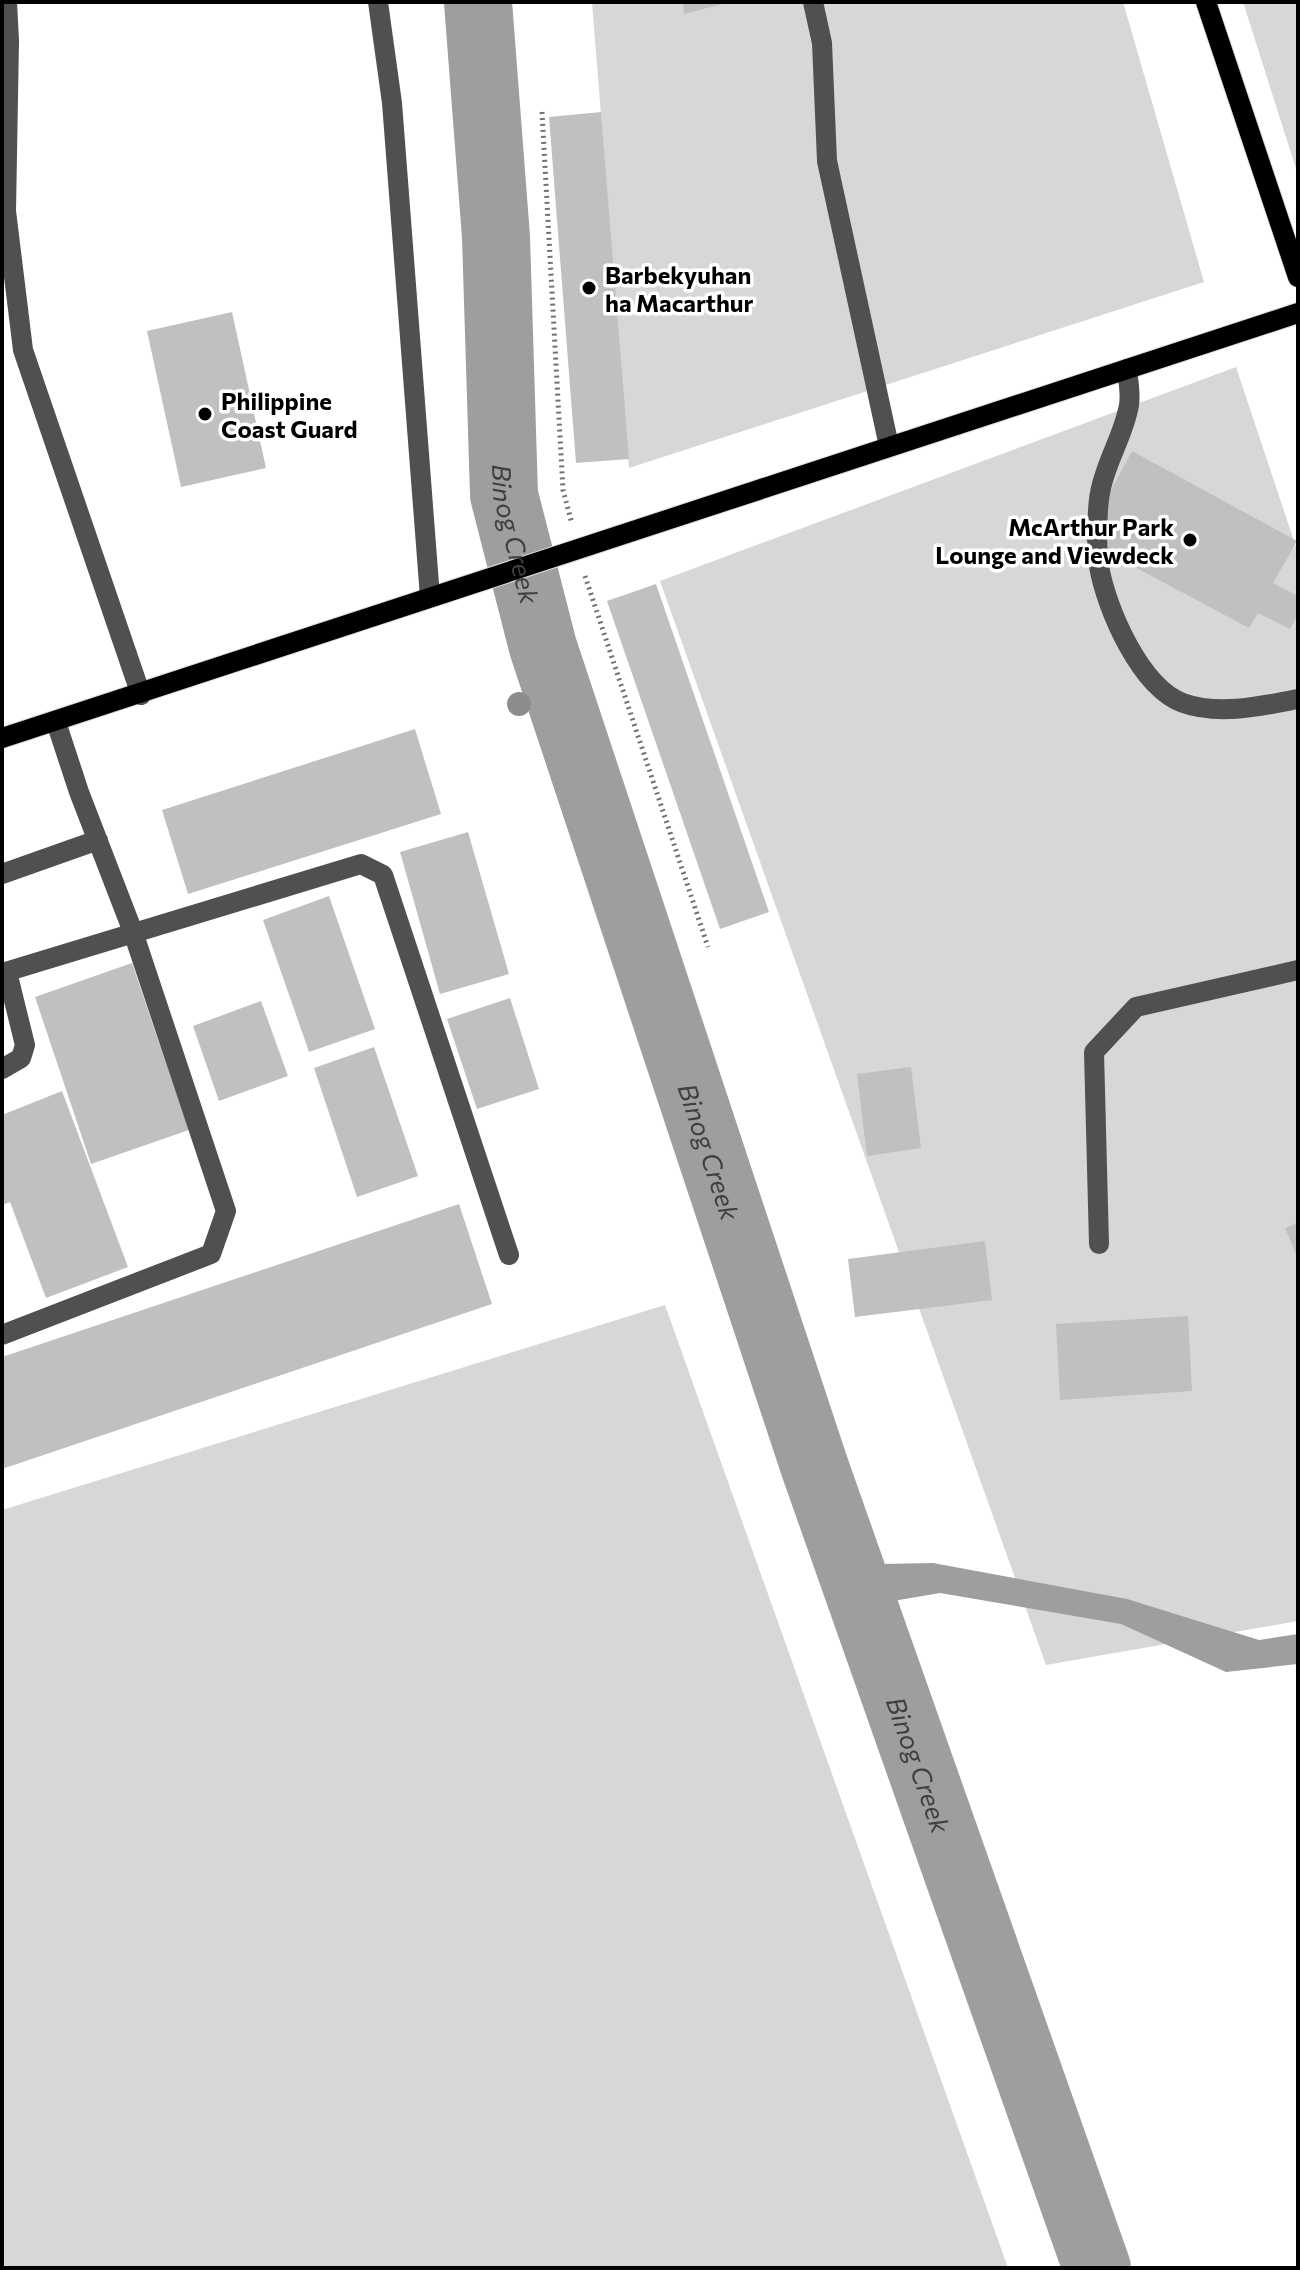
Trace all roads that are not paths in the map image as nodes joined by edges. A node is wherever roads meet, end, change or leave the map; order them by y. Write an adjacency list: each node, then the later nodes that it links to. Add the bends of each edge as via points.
1 (7, 2): 7 (street)
2 (378, 2): 10 (street, via 392,103)
3 (813, 2): 9 (street, via 822,43 827,161)
4 (1206, 2): 5 (main road)
5 (1298, 277)
6 (1298, 313): 8 (main road)
7 (11, 322): 11 (street)
8 (1127, 369): 9 (main road); 12 (street, via 1130,404 1100,492 1098,564 1123,633 1150,678 1184,703 1235,709)
9 (889, 446): 10 (main road)
10 (430, 597): 11 (main road)
11 (141, 695): 13 (main road)
12 (1298, 699)
13 (56, 722): 14 (main road); 15 (street)
14 (2, 738)
15 (98, 840): 16 (street); 17 (street)
16 (2, 874)
17 (133, 932): 19 (street); 22 (street, via 361,864 383,875); 23 (street, via 226,1211 211,1254)
18 (1298, 970): 21 (street, via 1136,1007 1094,1052)
19 (5, 972): 20 (street, via 25,1045 21,1058)
20 (2, 1069)
21 (1099, 1244)
22 (509, 1255)
23 (2, 1335)

